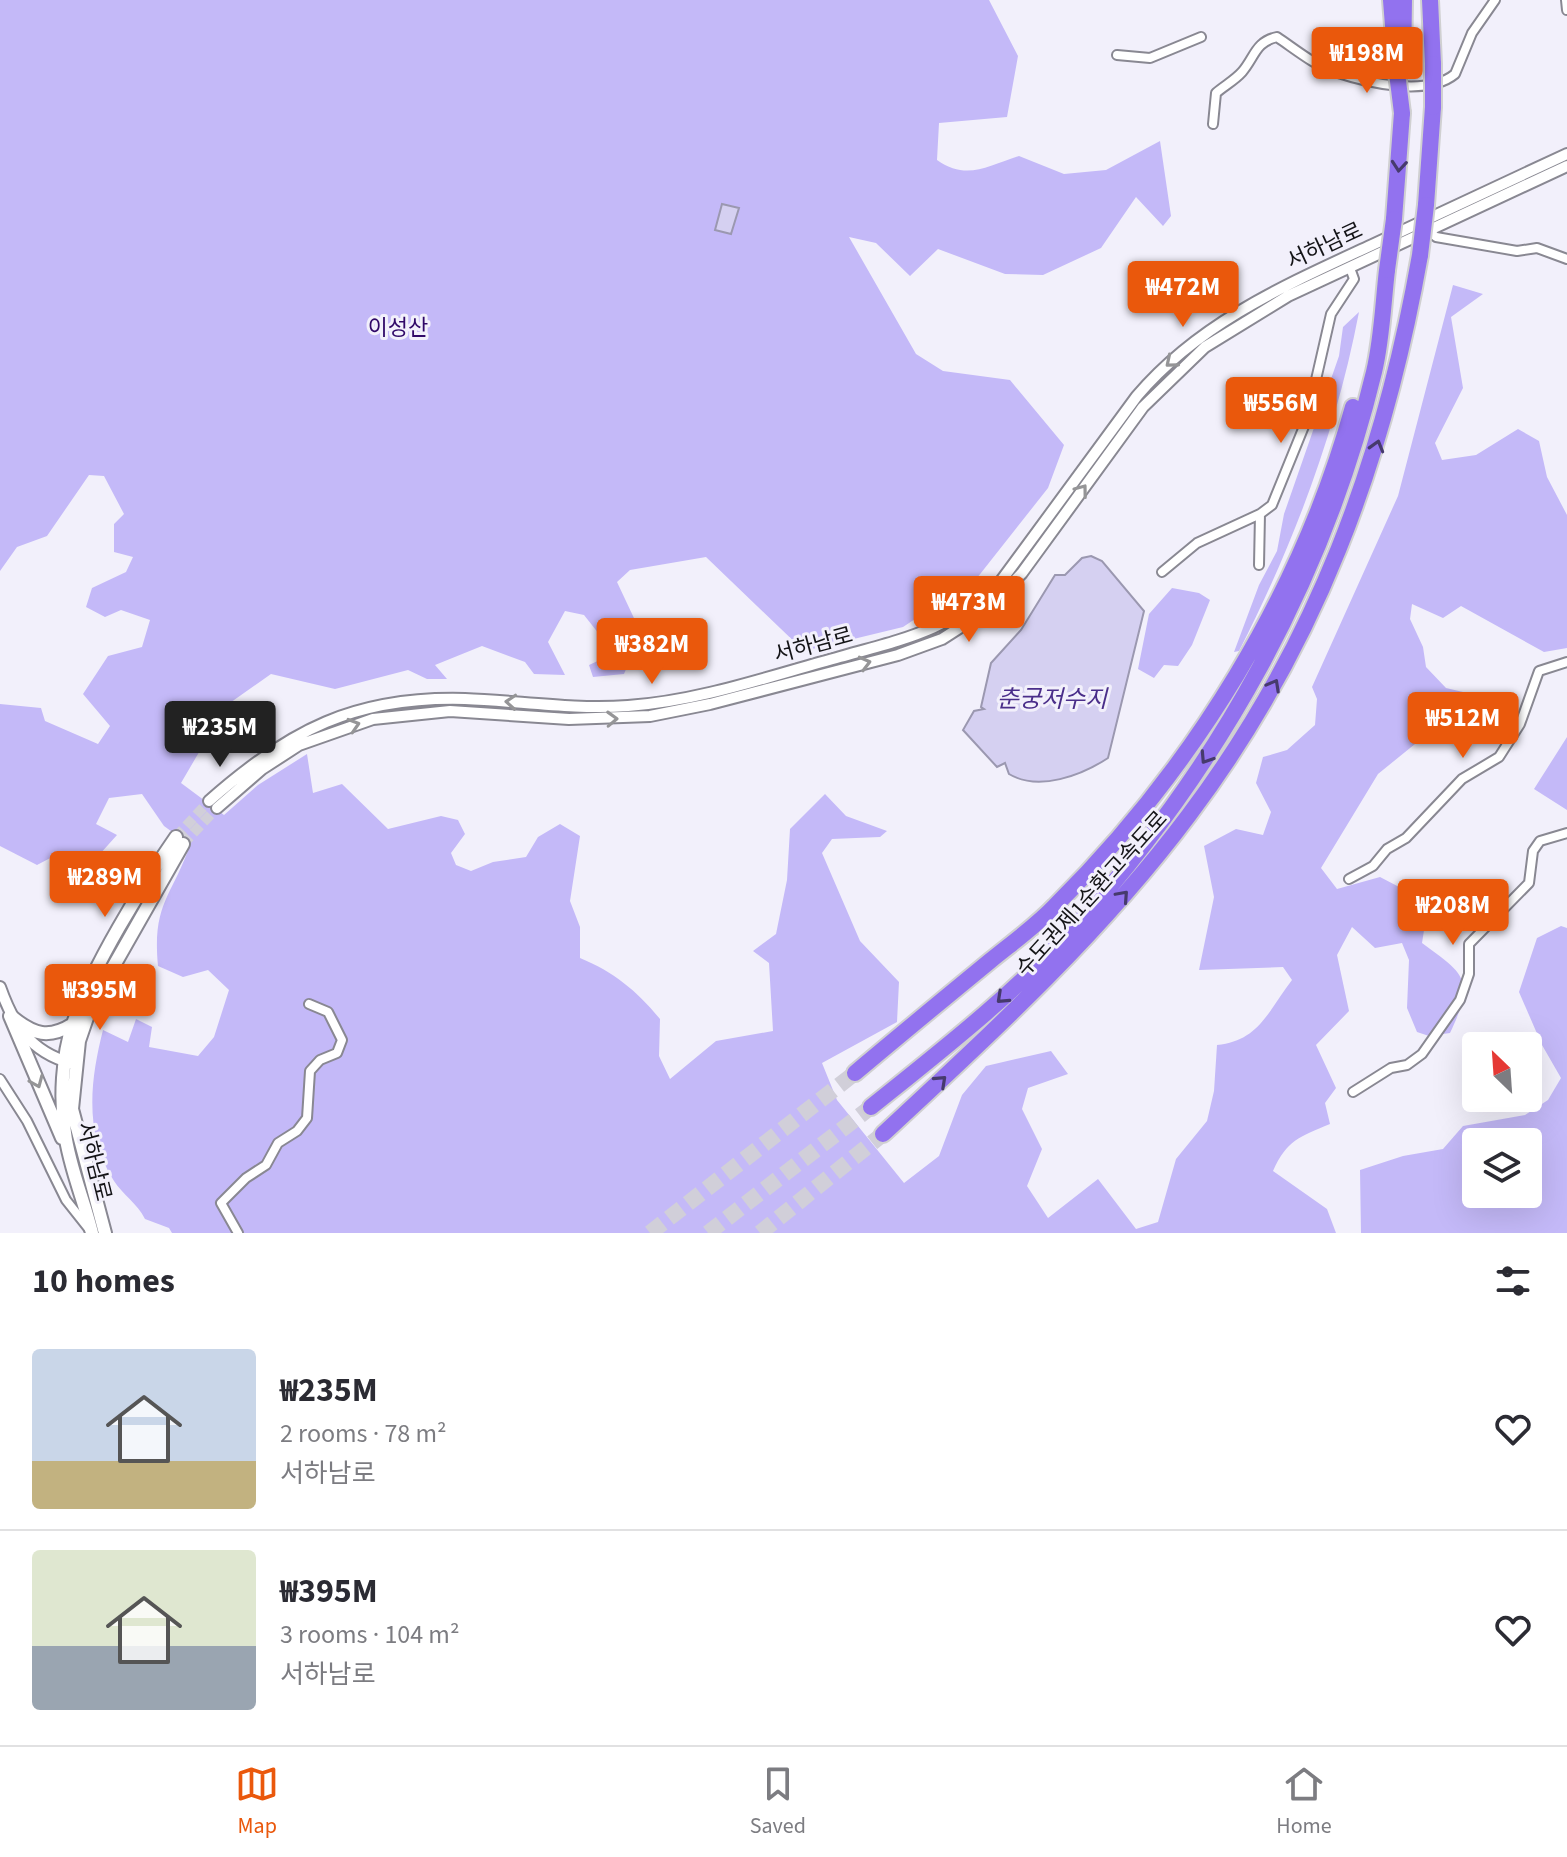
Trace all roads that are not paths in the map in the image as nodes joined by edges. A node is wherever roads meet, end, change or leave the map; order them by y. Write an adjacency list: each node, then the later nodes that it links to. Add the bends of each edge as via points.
1 (1391, 0): 9 (highway)
2 (1404, 0): 9 (highway, 수도권제1순환고속도로)
3 (1430, 0): 33 (highway, 수도권제1순환고속도로, one-way to 3, bridge, via 988,1037 1135,882 1190,814 1274,686 1314,606 1375,454 1406,337 1426,205 1433,107)
4 (1495, 0): 10 (street, via 1472,33 1455,74 1434,85 1334,72 1277,37 1268,39 1216,93)
5 (1566, 0): 6 (street)
6 (1567, 10)
7 (1201, 37): 8 (street, via 1150,58)
8 (1117, 55)
9 (1400, 65): 13 (highway, 수도권제1순환고속도로, one-way to 13, bridge)
10 (1213, 124)
11 (1567, 154): 13 (street, 서하남로)
12 (1567, 166): 14 (street, 서하남로)
13 (1401, 224): 16 (street, 서하남로, one-way to 16, via 1260,298 1180,354 1137,396 1001,581 977,604 932,631 656,703 590,707 432,699 367,708 288,739 253,763 213,805 299,745 373,719 450,711 569,719 650,716 898,655 942,639 984,612 1022,573 1136,416 1193,358 1253,316); 17 (highway, 수도권제1순환고속도로, bridge)
14 (1429, 231): 15 (street, via 1436,237 1517,251 1537,248); 16 (street, 서하남로)
15 (1567, 259)
16 (1350, 268): 18 (street, via 1354,279 1331,314 1290,466 1272,505)
17 (1387, 270): 29 (highway, 수도권제1순환고속도로, via 1332,472 1302,549 1227,691 1166,780 1053,909); 32 (highway, 수도권제1순환고속도로, one-way to 32, via 1375,369 1343,481 1288,614 1250,688 1163,820 1073,929 976,1023)
18 (1260, 514): 19 (street); 20 (street, via 1197,543)
19 (1259, 565)
20 (1162, 572)
21 (1567, 662): 23 (street, via 1539,671 1520,724 1499,757 1462,779 1406,838)
22 (1567, 833): 31 (street, via 1540,841 1533,851 1529,883 1469,944 1469,974 1460,1000 1422,1054)
23 (1349, 879)
24 (0, 987): 26 (street)
25 (309, 1004): 36 (street, via 328,1012 342,1040 337,1053 310,1071 307,1118 278,1143 266,1165 221,1203)
26 (10, 1016): 27 (main road, via 37,1034 51,1035); 28 (street, via 29,1041); 34 (main road, one-way to 34)
27 (73, 1024): 28 (main road, 서하남로); 28 (main road, 서하남로, via 130,911 179,840 91,1006)
28 (70, 1062): 34 (main road, 서하남로, via 63,1112); 35 (main road, 서하남로, via 72,1109)
29 (855, 1073)
30 (0, 1079): 35 (street, via 66,1200)
31 (1353, 1092)
32 (871, 1107)
33 (883, 1134)
34 (67, 1146): 35 (main road, 서하남로)
35 (96, 1233)
36 (238, 1233)

